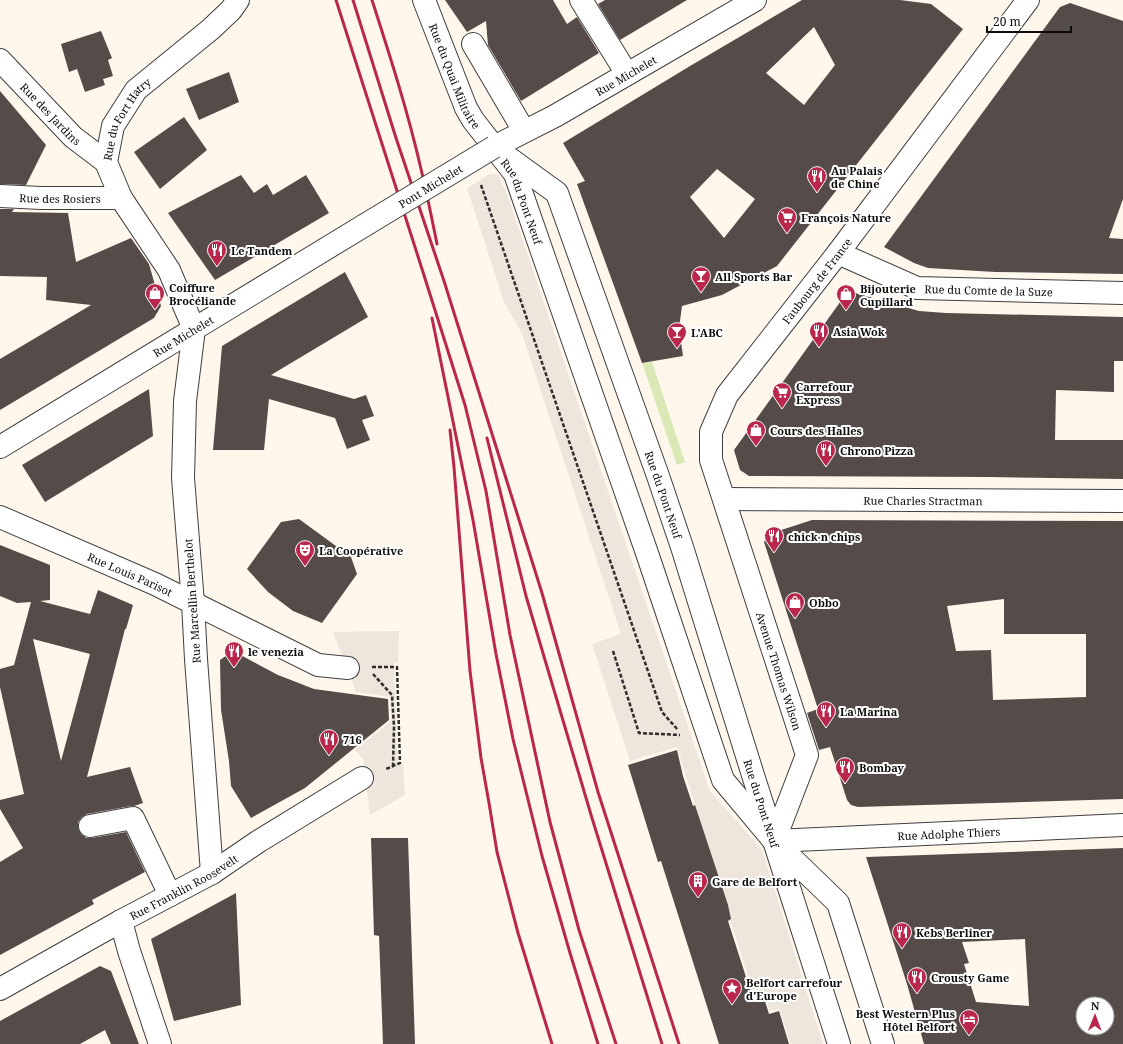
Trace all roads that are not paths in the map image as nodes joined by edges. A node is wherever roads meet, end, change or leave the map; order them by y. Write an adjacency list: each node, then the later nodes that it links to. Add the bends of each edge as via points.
1 (238, 0): 11 (street, Rue du Fort Hatry, via 211,29 136,90 113,126)
2 (424, 0): 10 (street, Rue du Quai Militaire, via 466,108)
3 (581, 0): 8 (street)
4 (755, 0): 8 (street, Rue Michelet)
5 (1028, 0): 15 (street, Faubourg de France)
6 (473, 44): 9 (street)
7 (0, 60): 11 (street, Rue des Jardins, via 73,137)
8 (627, 74): 9 (street, Rue Michelet)
9 (524, 131): 10 (street, Rue Michelet)
10 (494, 147): 14 (street, Pont Michelet, bridge); 27 (street, Rue du Pont Neuf, via 515,174 648,556 722,780); 27 (street, Rue du Pont Neuf, via 557,193 682,547)
11 (106, 162): 13 (street, Rue du Fort Hatry)
12 (0, 196): 13 (street, Rue des Rosiers)
13 (121, 198): 17 (street, Rue du Fort Hatry, via 169,270)
14 (365, 225): 17 (street, Rue Michelet)
15 (838, 253): 16 (street, Rue du Comte de la Suze, via 917,288); 19 (street, Faubourg de France, via 727,395 711,432 711,460)
16 (1123, 293)
17 (194, 329): 18 (street, Rue Michelet); 22 (street, Rue Marcellin Berthelot, via 185,401 183,478)
18 (0, 447)
19 (724, 499): 20 (street, Rue Charles Stractman); 27 (street, Avenue Thomas Wilson, via 807,755)
20 (1123, 501)
21 (0, 517): 22 (street, Rue Louis Parisot)
22 (193, 603): 23 (street, Rue Louis Parisot, via 318,665); 28 (street, Rue Marcellin Berthelot)
23 (358, 668)
24 (362, 778): 28 (street, Rue Franklin Roosevelt)
25 (1123, 825): 27 (street, Rue Adolphe Thiers)
26 (90, 826): 29 (street, via 133,818)
27 (774, 841): 33 (street); 34 (street, via 838,903)
28 (212, 873): 29 (street, Rue Franklin Roosevelt)
29 (170, 895): 30 (street, Rue Franklin Roosevelt)
30 (121, 921): 31 (street, Rue Franklin Roosevelt); 32 (street)
31 (0, 989)
32 (160, 1044)
33 (839, 1044)
34 (883, 1044)

